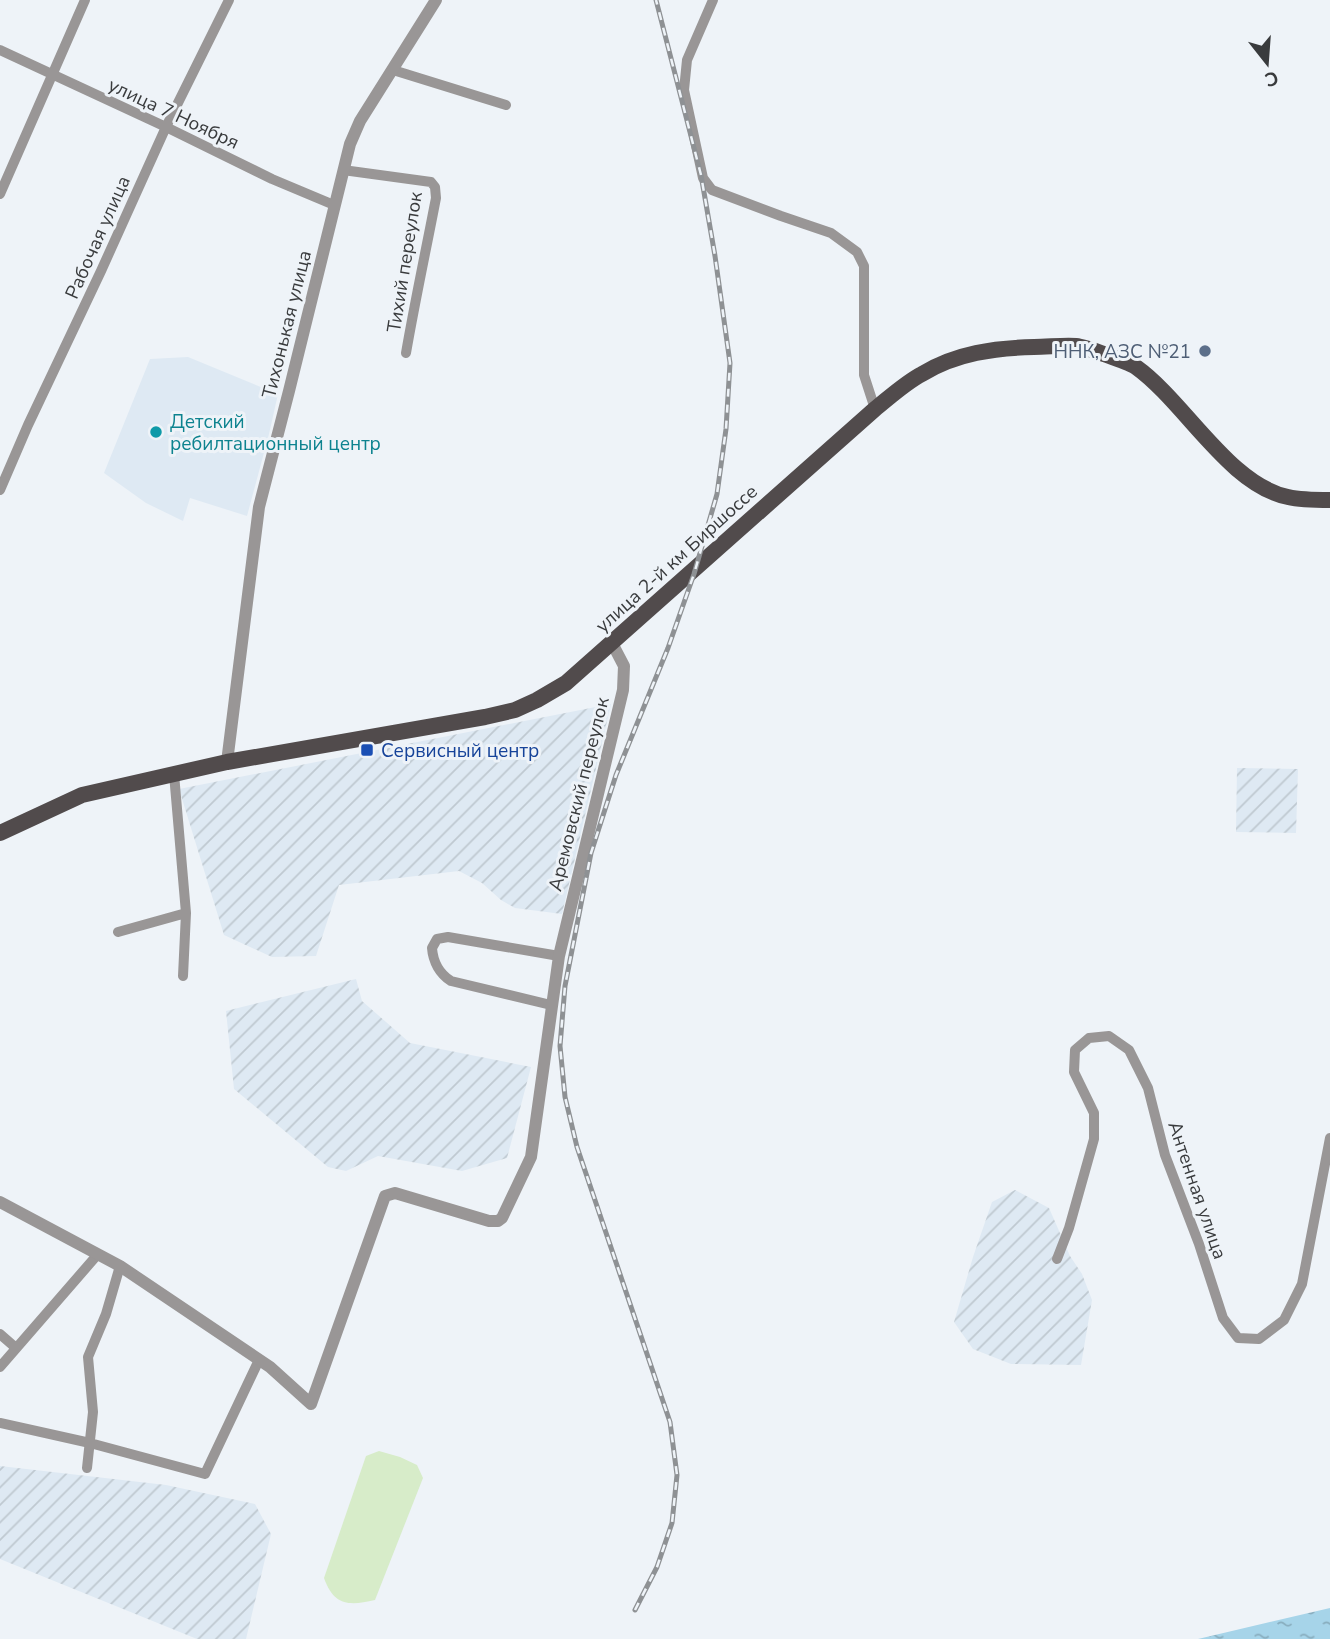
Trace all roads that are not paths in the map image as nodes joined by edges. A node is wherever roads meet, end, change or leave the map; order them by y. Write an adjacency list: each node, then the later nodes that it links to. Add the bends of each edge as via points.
1 (85, 0): 7 (street)
2 (229, 0): 9 (street, Рабочая улица)
3 (436, 0): 6 (street, Тихонькая улица)
4 (713, 0): 14 (street, via 687,60 684,90 703,178 712,190 831,233 857,252 864,266 864,375)
5 (0, 50): 7 (street, улица 7 Ноября)
6 (393, 70): 8 (street); 10 (street, Тихонькая улица, via 360,121)
7 (53, 75): 9 (street, улица 7 Ноября); 11 (street)
8 (506, 105)
9 (166, 127): 12 (street, улица 7 Ноября); 15 (street, Рабочая улица)
10 (343, 170): 12 (street, Тихонькая улица); 13 (street, Тихий переулок, via 432,182 435,187)
11 (0, 194)
12 (334, 205): 18 (street, Тихонькая улица, via 259,508)
13 (406, 353)
14 (875, 409): 16 (main road, улица 2-й км Биршоссе, via 922,373 964,355 1007,347 1078,346 1134,366 1247,478 1287,497); 17 (main road, улица 2-й км Биршоссе)
15 (0, 490)
16 (1330, 500)
17 (612, 643): 18 (main road, улица 2-й км Биршоссе, via 566,683 515,710); 23 (street, Аремовский переулок, via 624,666 623,691)
18 (227, 762): 19 (main road, улица 2-й км Биршоссе)
19 (174, 775): 20 (main road, улица 2-й км Биршоссе, via 82,795); 21 (street)
20 (0, 833)
21 (186, 913): 22 (street); 24 (street)
22 (118, 932)
23 (559, 956): 25 (street, Аремовский переулок); 25 (street, via 448,937 437,940 432,948 436,965 452,981)
24 (183, 976)
25 (551, 1005): 33 (street, Аремовский переулок, via 531,1157 502,1217 489,1221 395,1193 385,1196 311,1404)
26 (1330, 1138): 29 (street, Антенная улица, via 1301,1284 1284,1320 1259,1339 1238,1338 1223,1318 1165,1155 1148,1088 1129,1050 1109,1036 1089,1038 1075,1050 1074,1072 1094,1112 1094,1139)
27 (0, 1202): 28 (street, Аремовский переулок)
28 (98, 1254): 30 (street, Аремовский переулок); 32 (street)
29 (1057, 1259)
30 (120, 1266): 33 (street, Аремовский переулок); 36 (street, via 88,1357 93,1412)
31 (0, 1334): 32 (street)
32 (16, 1348): 34 (street)
33 (259, 1360): 36 (street, via 205,1474)
34 (0, 1367)
35 (0, 1423): 36 (street)
36 (90, 1443): 37 (street)
37 (87, 1468)

